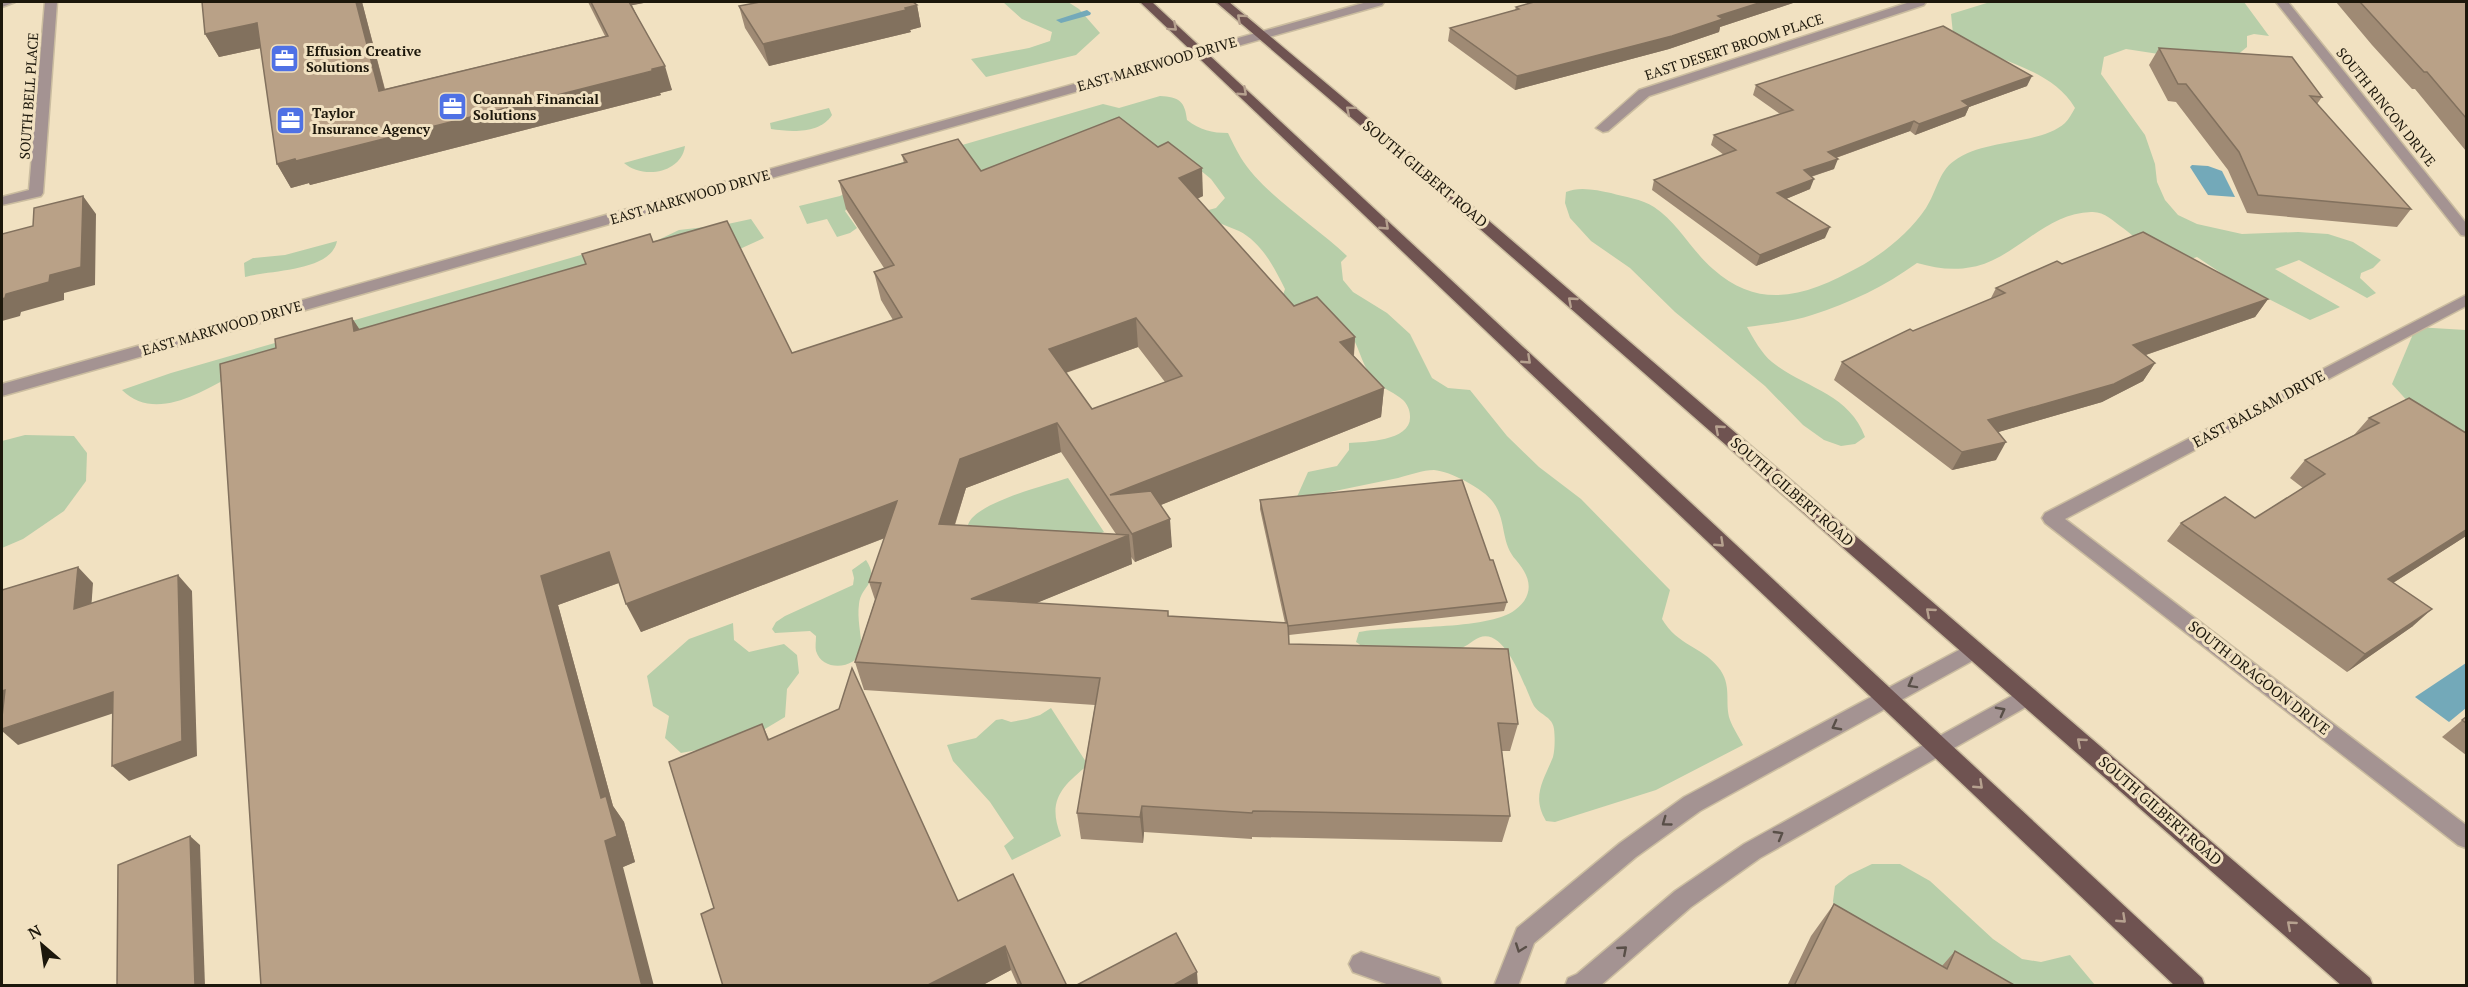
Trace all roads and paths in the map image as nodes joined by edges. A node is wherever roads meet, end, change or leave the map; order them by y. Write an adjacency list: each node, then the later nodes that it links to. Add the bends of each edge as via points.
1 (9, 2): 8 (street)
2 (51, 2): 12 (street, SOUTH BELL PLACE, via 36,193)
3 (1146, 2): 10 (main road, one-way to 10)
4 (1222, 2): 9 (main road, SOUTH GILBERT ROAD, one-way to 4)
5 (1378, 2): 9 (street, EAST MARKWOOD DRIVE)
6 (1920, 2): 11 (street, EAST DESERT BROOM PLACE, via 1644,93)
7 (2282, 2): 13 (street, SOUTH RINCON DRIVE)
8 (2, 3)
9 (1260, 35): 10 (street, EAST MARKWOOD DRIVE); 17 (main road, SOUTH GILBERT ROAD, one-way to 9)
10 (1201, 52): 15 (street, EAST MARKWOOD DRIVE); 19 (main road, one-way to 19)
11 (1603, 128)
12 (2, 201)
13 (2466, 232)
14 (2466, 300): 16 (street, EAST BALSAM DRIVE)
15 (2, 390)
16 (2051, 518): 21 (street, SOUTH DRAGOON DRIVE)
17 (1974, 650): 18 (main road, SOUTH GILBERT ROAD); 19 (street, one-way to 19)
18 (2028, 696): 20 (street, one-way to 18); 27 (main road, SOUTH GILBERT ROAD, one-way to 18)
19 (1887, 698): 20 (main road); 24 (street, one-way to 24, via 1692,804 1628,850 1525,936)
20 (1936, 746): 25 (street, one-way to 20, via 1683,899 1752,850); 26 (main road, one-way to 26)
21 (2466, 838)
22 (1361, 964): 23 (street)
23 (1430, 986)
24 (1506, 986)
25 (1577, 986)
26 (2193, 986)
27 (2361, 986)

